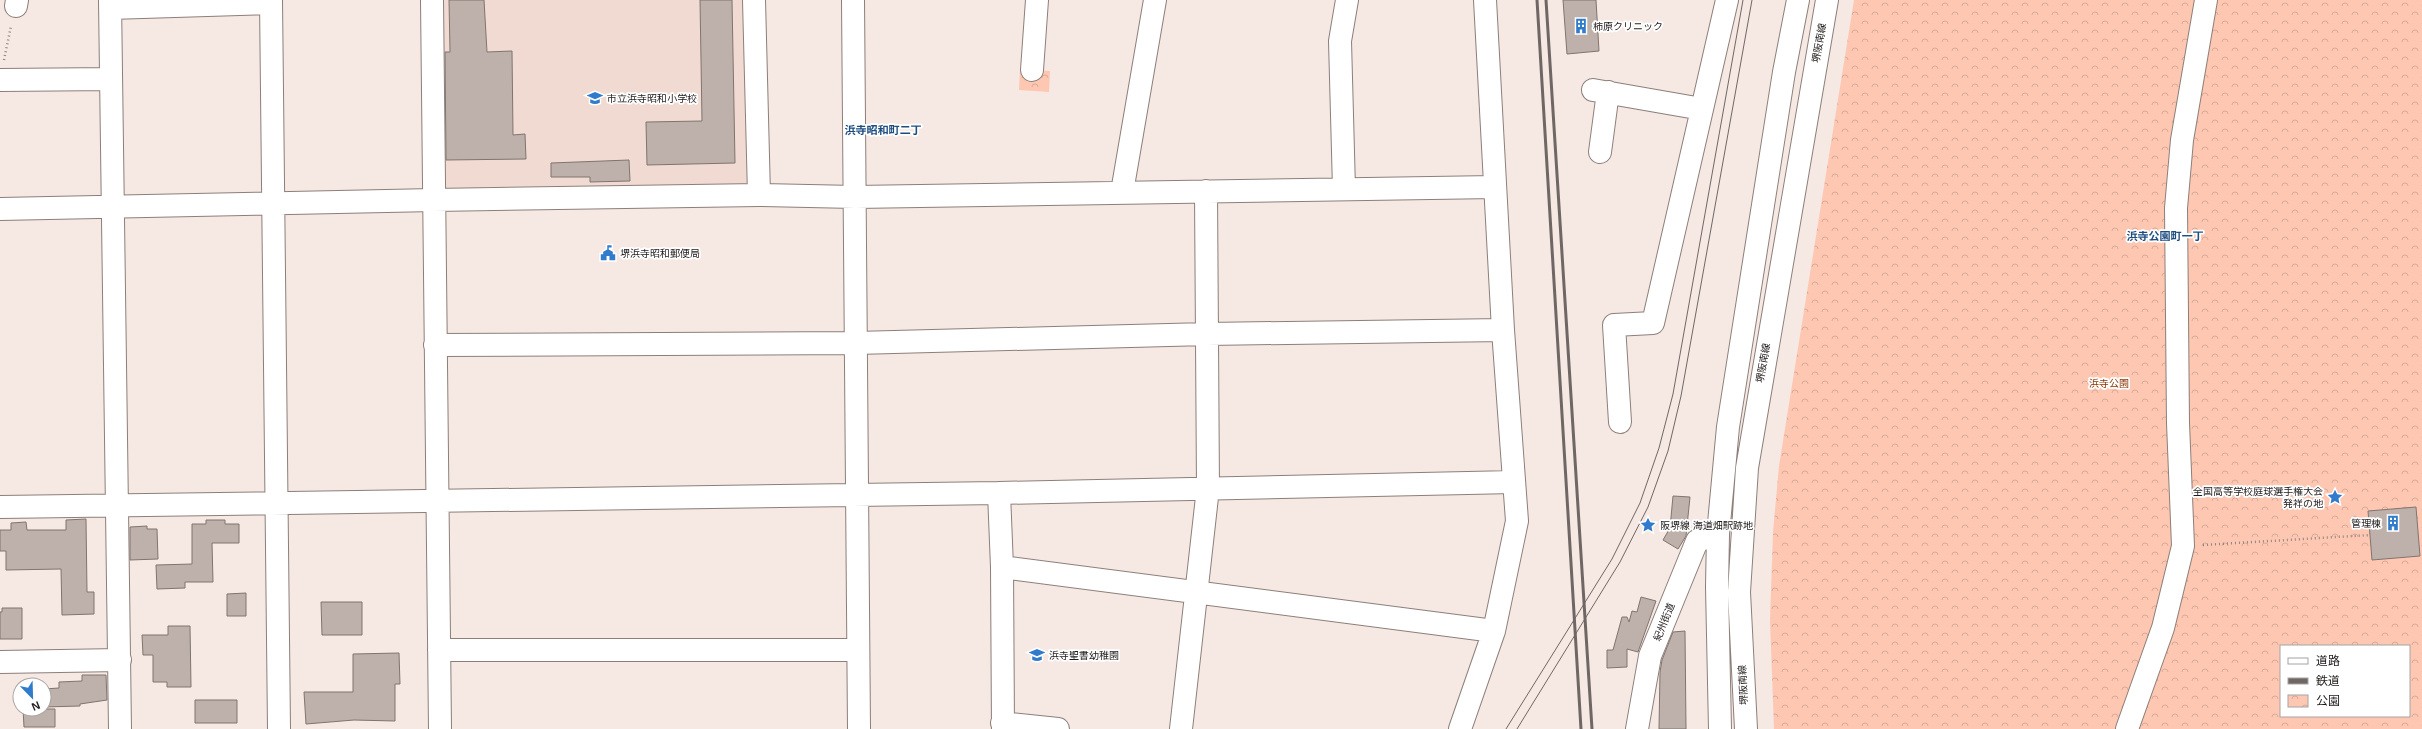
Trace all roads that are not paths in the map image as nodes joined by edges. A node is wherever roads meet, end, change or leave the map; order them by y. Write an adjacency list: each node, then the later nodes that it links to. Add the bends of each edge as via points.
1 (432, 0): 25 (street)
2 (754, 0): 23 (street)
3 (853, 0): 24 (street)
4 (1037, 0): 14 (street)
5 (1155, 0): 22 (street)
6 (1348, 0): 20 (street, via 1340,41)
7 (1485, 0): 19 (street)
8 (1727, 0): 17 (street)
9 (1798, 0): 42 (street, via 1784,72 1728,427)
10 (1827, 0): 61 (street, 堺阪南線, via 1747,468 1739,592)
11 (2206, 0): 62 (street, via 2182,140 2176,208 2178,424 2183,546 2163,628)
12 (271, 1): 13 (street); 26 (street)
13 (110, 4): 15 (street)
14 (1032, 70)
15 (111, 79): 16 (street); 27 (street)
16 (0, 80)
17 (1702, 109): 18 (street, via 1600,91); 33 (street, via 1653,323 1614,325)
18 (1600, 152)
19 (1496, 187): 20 (street); 29 (street)
20 (1344, 189): 21 (street)
21 (1206, 191): 22 (street); 30 (street)
22 (1122, 192): 24 (street)
23 (759, 195): 24 (street); 25 (street)
24 (855, 197): 31 (street)
25 (434, 200): 26 (street); 32 (street)
26 (274, 204): 27 (street); 39 (street)
27 (113, 206): 28 (street); 40 (street)
28 (0, 209)
29 (1503, 330): 30 (street); 34 (street)
30 (1207, 334): 31 (street); 35 (street)
31 (856, 343): 32 (street); 37 (street)
32 (435, 344): 38 (street)
33 (1620, 422)
34 (1514, 482): 35 (street); 45 (street, via 1517,521)
35 (1208, 488): 36 (street); 44 (street)
36 (999, 493): 37 (street); 43 (street)
37 (857, 494): 38 (street); 47 (street)
38 (437, 499): 39 (street); 46 (street)
39 (276, 502): 40 (street); 52 (street)
40 (117, 506): 41 (street); 48 (street)
41 (0, 507)
42 (1718, 534): 59 (street, 紀州街道, via 1697,541 1650,656); 60 (street)
43 (1002, 566): 44 (street); 50 (street)
44 (1196, 594): 45 (street); 57 (street)
45 (1494, 631): 58 (street)
46 (439, 650): 47 (street); 54 (street)
47 (858, 650): 55 (street)
48 (120, 660): 49 (street); 51 (street)
49 (0, 662)
50 (1002, 726): 56 (street)
51 (120, 729)
52 (278, 729)
53 (436, 729): 54 (street)
54 (440, 729)
55 (859, 729)
56 (1058, 729)
57 (1181, 729)
58 (1460, 729)
59 (1637, 729)
60 (1720, 729)
61 (1746, 729)
62 (2128, 729)

